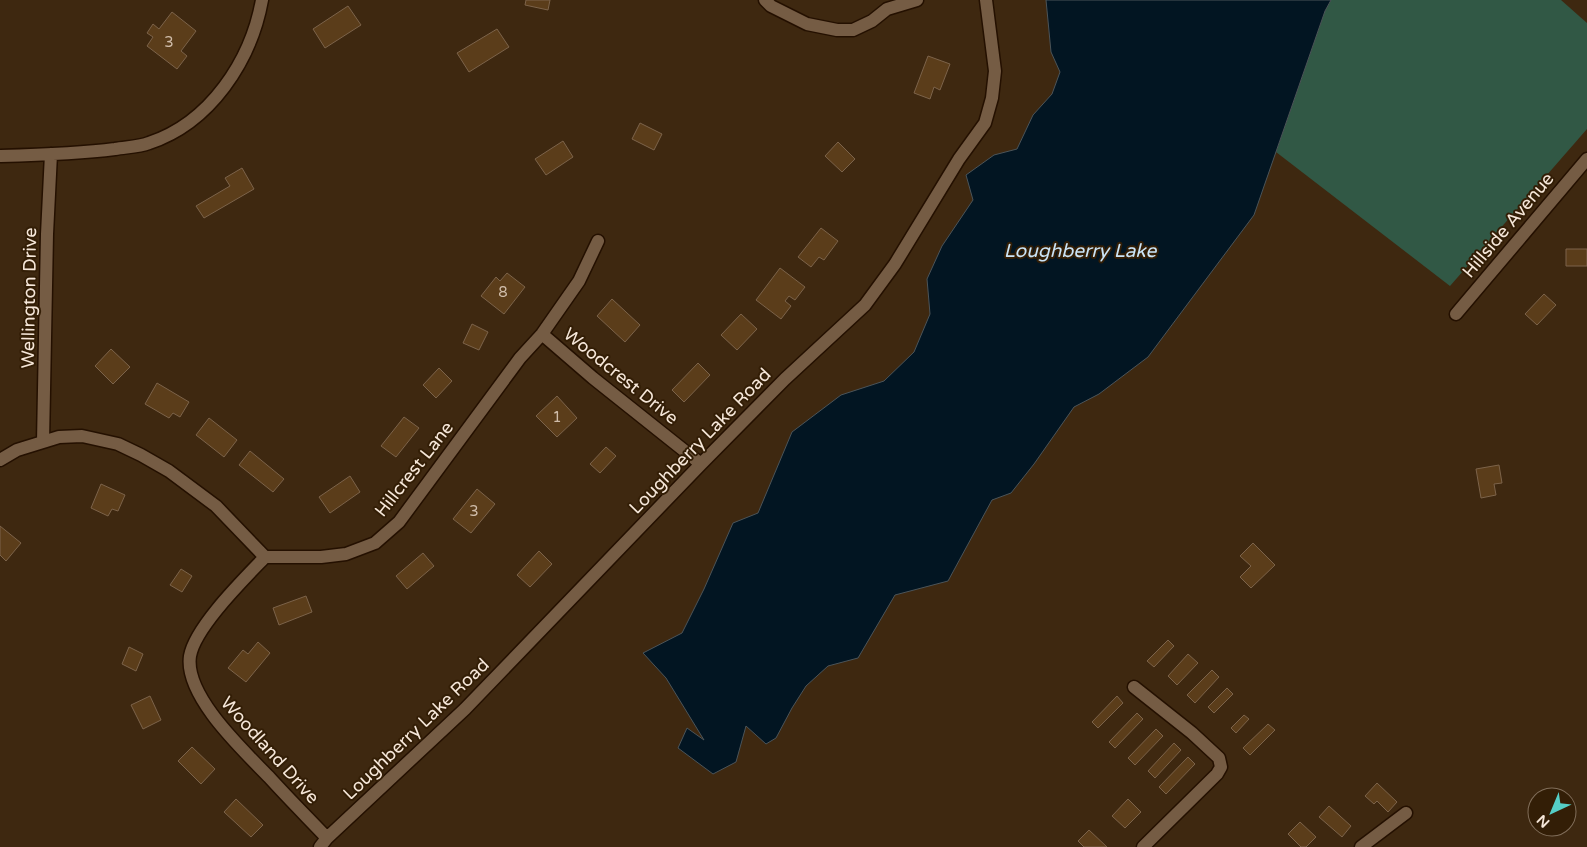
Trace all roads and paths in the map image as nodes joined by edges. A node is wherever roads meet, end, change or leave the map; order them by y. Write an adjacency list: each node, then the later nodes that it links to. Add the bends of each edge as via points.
1 (262, 0): 5 (street, via 252,36 234,74 191,122 147,144)
2 (765, 0): 3 (street, via 807,24 853,30 872,21 887,8)
3 (917, 0)
4 (986, 0): 13 (street, Loughberry Lake Road, via 995,71 986,123 959,159 895,264 865,305 785,379)
5 (51, 154): 6 (street); 11 (street, Wellington Drive)
6 (0, 156)
7 (1587, 159): 9 (street, Hillside Avenue)
8 (598, 241): 10 (street, Hillcrest Lane, via 579,281)
9 (1456, 314)
10 (542, 334): 13 (street, Woodcrest Drive); 14 (street, Hillcrest Lane, via 520,358 399,522 375,543 346,554 321,557)
11 (43, 442): 12 (street, via 17,450); 14 (street, via 59,437 82,436 118,444 141,455 169,471 216,506)
12 (0, 460)
13 (701, 464): 17 (street, Loughberry Lake Road, via 466,709)
14 (265, 556): 17 (street, Woodland Drive, via 219,607 198,637 190,655 190,666 198,693 219,724)
15 (1134, 687): 18 (street, via 1192,733 1219,758 1221,767)
16 (1406, 814): 19 (street)
17 (323, 843)
18 (1143, 847)
19 (1361, 847)

